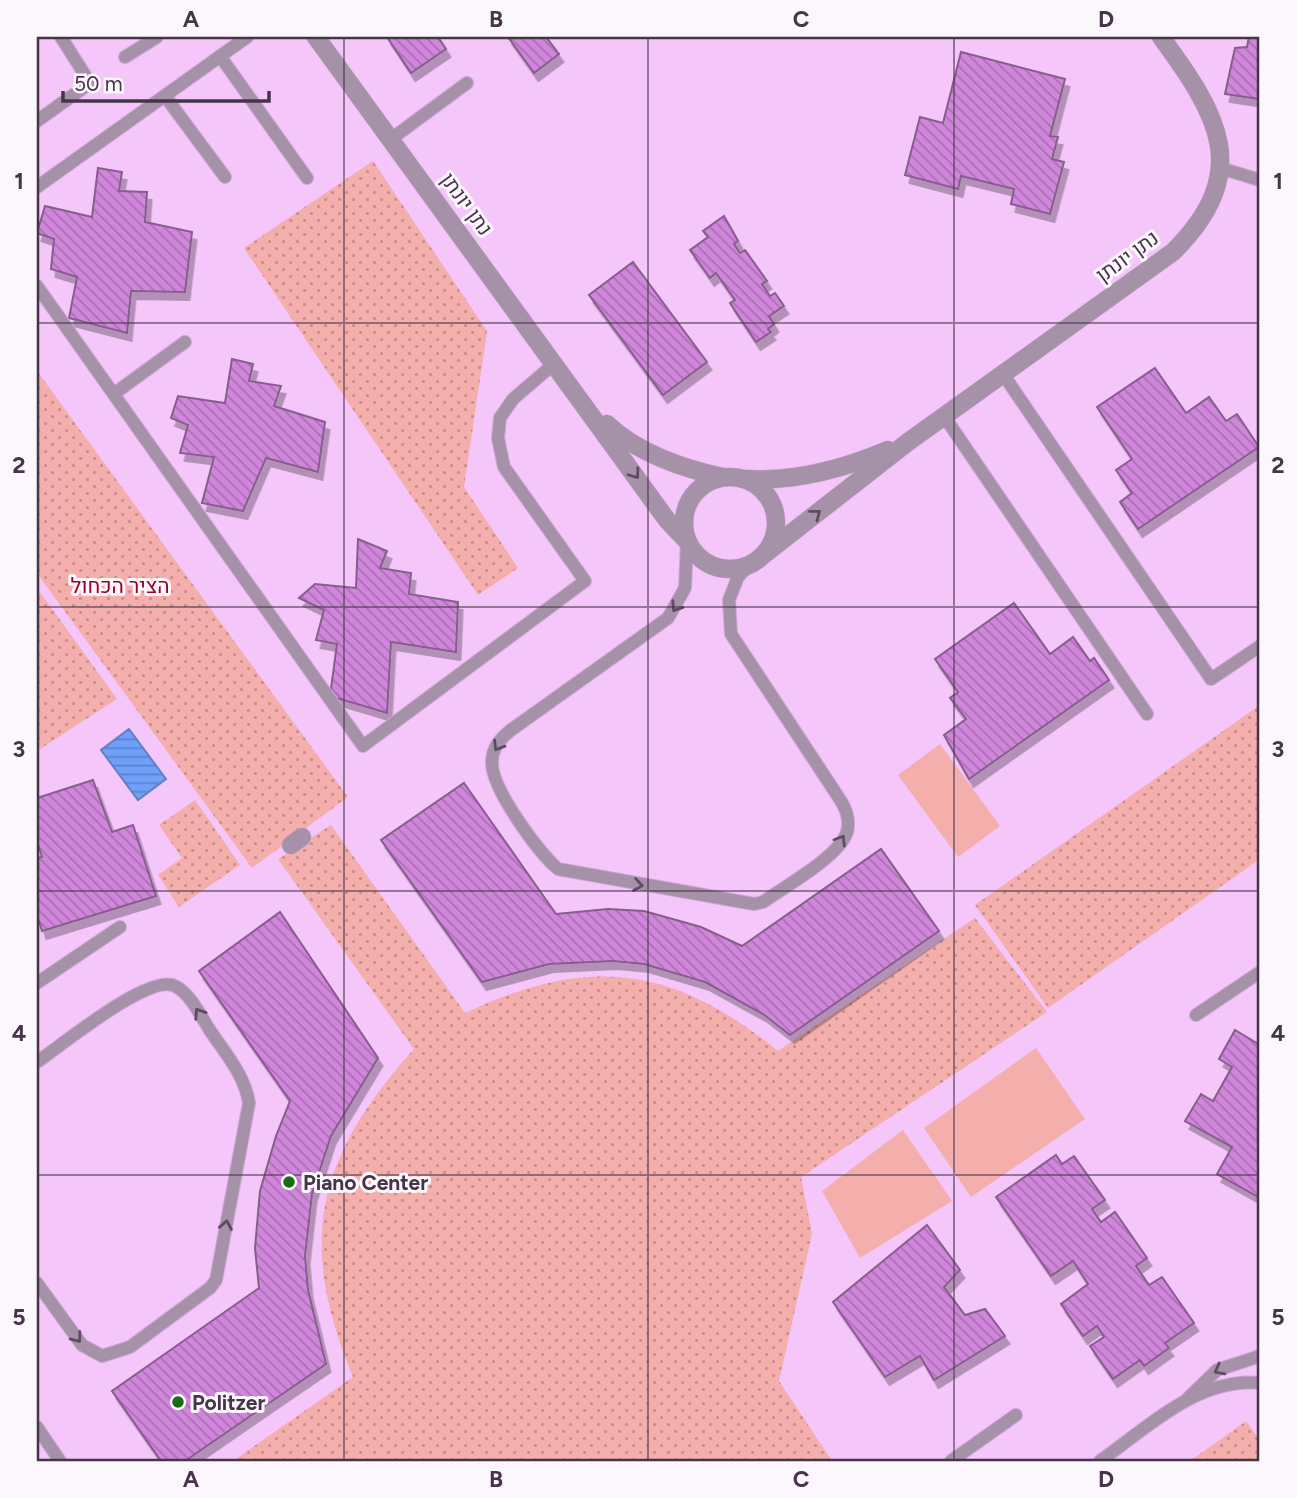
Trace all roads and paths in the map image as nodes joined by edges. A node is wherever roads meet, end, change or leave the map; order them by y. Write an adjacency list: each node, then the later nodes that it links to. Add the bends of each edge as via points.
1 (61, 37): 10 (lane, via 90,83)
2 (156, 37): 7 (lane)
3 (247, 37): 6 (lane)
4 (316, 37): 11 (street, נתן יונתן)
5 (1165, 38): 12 (street, נתן יונתן, via 1208,111)
6 (220, 56): 9 (lane); 14 (lane)
7 (125, 57)
8 (467, 83): 11 (lane)
9 (165, 96): 13 (lane); 16 (lane)
10 (37, 121)
11 (391, 139): 19 (street, נתן יונתן)
12 (1220, 167): 15 (lane); 20 (street, נתן יונתן, via 1208,213 1173,252)
13 (225, 177)
14 (307, 178)
15 (1260, 180)
16 (37, 187)
17 (37, 286): 21 (lane)
18 (185, 342): 21 (lane)
19 (555, 363): 21 (lane, via 513,400 500,418 498,438 504,467 585,581 363,746); 22 (street, נתן יונתן)
20 (1003, 374): 23 (street, נתן יונתן); 28 (lane, via 1211,679)
21 (115, 393)
22 (581, 399): 25 (street, נתן יונתן, via 616,433 643,448 699,472); 26 (street, נתן יונתן, one-way to 26)
23 (944, 416): 24 (street, נתן יונתן); 29 (lane)
24 (908, 442): 25 (street, נתן יונתן, via 798,478); 27 (street, נתן יונתן, one-way to 24)
25 (734, 478): 26 (street, via 711,481 697,490 686,509 683,526); 27 (street, via 756,486 774,512 771,543)
26 (687, 541): 27 (street, via 711,566 733,569); 27 (lane, one-way to 27, via 685,588 668,618 511,730 493,752 498,785 558,869 754,904 834,851 844,839 849,820 841,801 731,634 729,600 738,576)
27 (755, 561)
28 (1260, 646)
29 (1147, 714)
30 (120, 927): 32 (lane)
31 (1260, 972): 33 (lane)
32 (37, 983)
33 (1196, 1015)
34 (37, 1062): 35 (lane, one-way to 34, via 82,1345 102,1356 130,1347 210,1288 216,1280 248,1103 240,1076 192,1003 167,983 139,991)
35 (37, 1283)
36 (1260, 1356): 38 (lane, one-way to 38, via 1217,1370)
37 (1260, 1383): 38 (lane, via 1231,1384)
38 (1187, 1399): 43 (lane)
39 (1016, 1415): 42 (lane)
40 (37, 1427): 41 (lane)
41 (60, 1461)
42 (951, 1461)
43 (1100, 1461)

